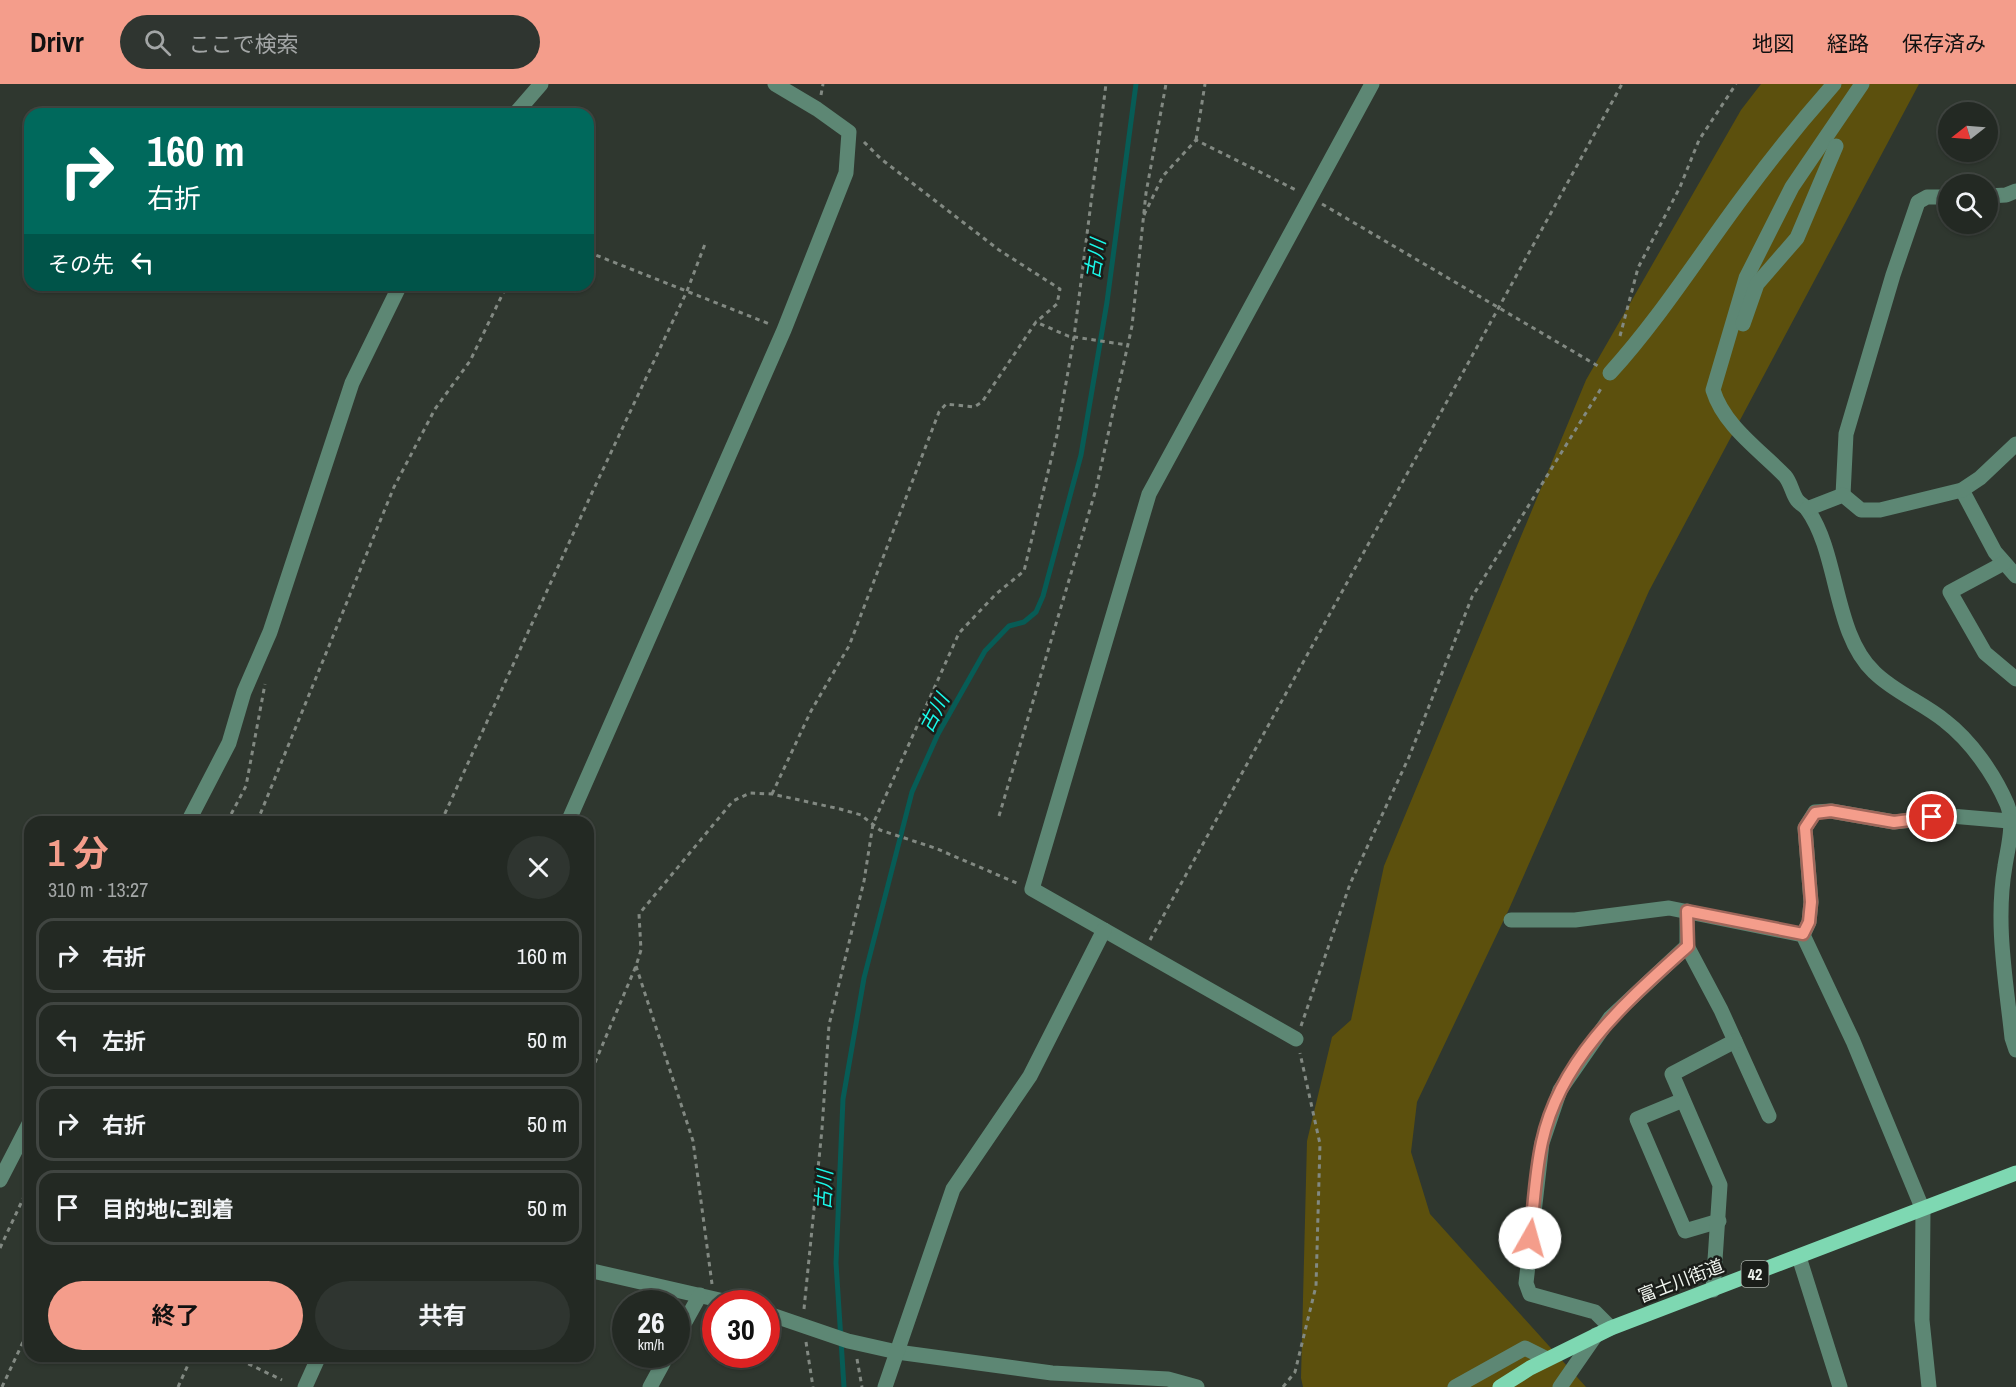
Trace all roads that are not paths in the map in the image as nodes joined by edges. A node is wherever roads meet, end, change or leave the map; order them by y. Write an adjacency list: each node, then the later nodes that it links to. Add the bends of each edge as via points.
1 (541, 84): 6 (street)
2 (775, 84): 23 (street, via 849,132 846,173 784,330)
3 (1372, 84): 26 (street, via 1149,494 1032,890)
4 (1834, 84): 12 (street, via 1745,194 1641,340)
5 (1862, 84): 13 (street, via 1792,187 1746,278)
6 (520, 108)
7 (1836, 146): 13 (street, via 1797,238 1757,284 1733,351)
8 (2016, 191): 9 (street)
9 (1998, 195)
10 (1938, 197): 16 (street, via 1918,202 1893,275 1846,435)
11 (397, 291): 22 (street, via 352,383 270,633 244,692 230,743)
12 (1610, 373)
13 (1720, 373): 17 (street, via 1713,390 1718,405 1787,479 1797,501)
14 (2016, 444): 15 (street)
15 (1962, 490): 16 (street, via 1880,510 1861,510); 18 (street)
16 (1843, 495): 17 (street)
17 (1807, 508): 21 (street, via 1855,643 1873,672 1965,739)
18 (2004, 562): 19 (street); 20 (street, via 1950,592 1985,653)
19 (2016, 576)
20 (2016, 679)
21 (2011, 809): 27 (street, via 1894,822 1831,811 1815,813 1805,828 1811,902); 29 (street, via 2012,838 1999,919)
22 (191, 816)
23 (571, 816)
24 (1687, 911): 25 (street, via 1669,908 1575,920); 27 (street); 28 (street)
25 (1511, 920)
26 (1104, 930): 30 (street); 49 (street, via 1030,1076 953,1189)
27 (1803, 934): 38 (street, via 1853,1041)
28 (1688, 946): 31 (street); 47 (street, via 1610,1018 1560,1090 1542,1143 1526,1283 1530,1294 1595,1312)
29 (2011, 984): 32 (street, via 2012,1038)
30 (1296, 1039)
31 (1735, 1041): 33 (street, via 1672,1074); 34 (street)
32 (2016, 1050)
33 (1683, 1100): 39 (street, via 1720,1185); 39 (street, via 1637,1119 1685,1231)
34 (1769, 1116)
35 (24, 1134): 37 (street)
36 (2016, 1173): 38 (main road, 富士川街道 / 42)
37 (0, 1180)
38 (1923, 1210): 40 (main road, 富士川街道 / 42); 61 (street, via 1922,1320)
39 (1719, 1221): 42 (street)
40 (1799, 1257): 42 (main road, 富士川街道 / 42); 60 (street)
41 (594, 1271): 43 (street)
42 (1713, 1290): 47 (main road, 富士川街道 / 42)
43 (702, 1295)
44 (702, 1302): 45 (street)
45 (690, 1318)
46 (780, 1318): 49 (street, via 851,1342)
47 (1611, 1328): 48 (main road, 富士川街道 / 42)
48 (1596, 1335): 50 (main road, 富士川街道 / 42); 59 (street)
49 (897, 1352): 55 (street); 56 (street, via 1052,1373 1167,1379)
50 (1547, 1359): 57 (street, via 1525,1348); 58 (main road, 富士川街道 / 42)
51 (316, 1362): 53 (street)
52 (660, 1368): 54 (street)
53 (305, 1387)
54 (650, 1387)
55 (885, 1387)
56 (1197, 1387)
57 (1455, 1387)
58 (1500, 1387)
59 (1560, 1387)
60 (1840, 1387)
61 (1929, 1387)

